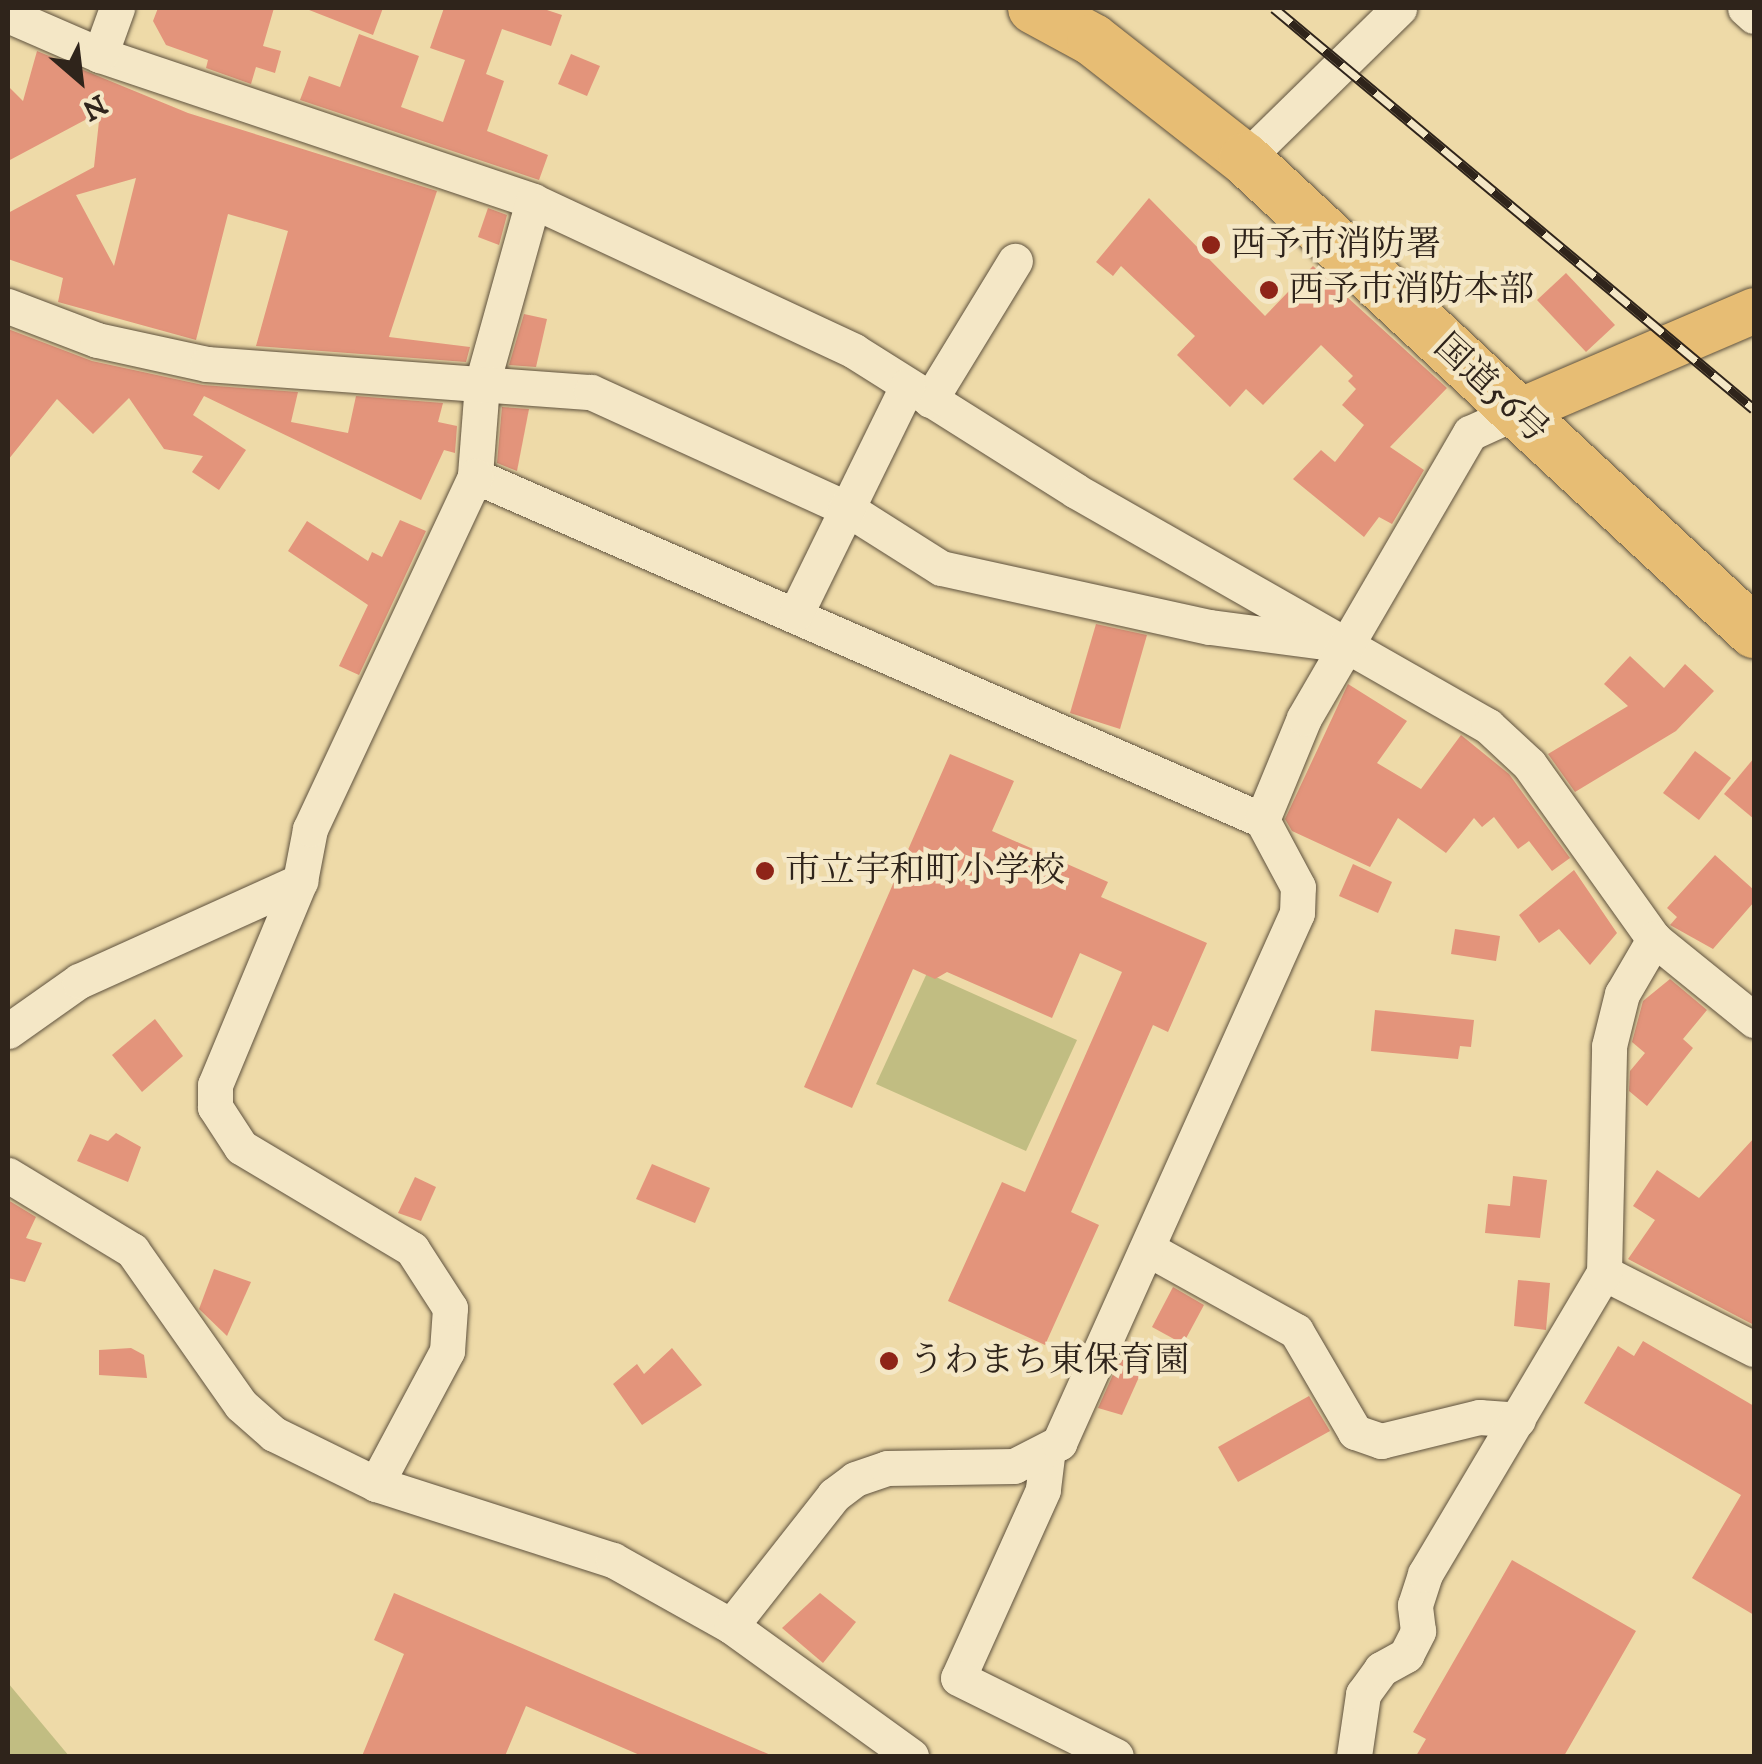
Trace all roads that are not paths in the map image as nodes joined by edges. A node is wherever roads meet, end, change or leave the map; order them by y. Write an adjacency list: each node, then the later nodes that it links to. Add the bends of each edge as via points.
1 (117, 8): 7 (street)
2 (1034, 8): 8 (highway, 国道56号, via 1093,40)
3 (1399, 8): 8 (street)
4 (1745, 8): 6 (street)
5 (8, 15): 7 (street)
6 (1754, 16)
7 (100, 55): 9 (street)
8 (1245, 159): 15 (highway, 国道56号)
9 (533, 201): 13 (street); 14 (street, via 854,351)
10 (1015, 261): 14 (street)
11 (8, 306): 13 (street, via 97,340 207,364)
12 (1754, 310): 15 (main road)
13 (482, 384): 16 (street); 17 (street, via 591,392)
14 (918, 393): 17 (street); 20 (street)
15 (1516, 412): 19 (highway, 国道56号); 20 (street, via 1470,433)
16 (475, 476): 18 (street); 22 (street, via 310,829)
17 (846, 508): 18 (street); 20 (street, via 941,568 1210,627)
18 (796, 613): 21 (street)
19 (1754, 632)
20 (1340, 644): 21 (street); 23 (street, via 1488,726 1529,764)
21 (1262, 820): 27 (street, via 1298,888 1297,913)
22 (300, 881): 25 (street, via 79,981); 32 (street, via 220,1059 215,1107 242,1147 412,1249 450,1308 447,1351)
23 (1654, 940): 24 (street); 28 (street, via 1622,994 1609,1046)
24 (1754, 1020)
25 (8, 1031)
26 (8, 1176): 32 (street, via 132,1250 241,1405 274,1434)
27 (1148, 1248): 30 (street, via 1296,1331 1355,1432 1381,1441 1479,1417); 31 (street, via 1060,1443)
28 (1604, 1274): 29 (street); 30 (street)
29 (1754, 1349)
30 (1518, 1420): 36 (street, via 1425,1574 1415,1605 1418,1631 1406,1654 1381,1669 1363,1694)
31 (1046, 1456): 33 (street, via 1014,1466 887,1468 856,1479 834,1495); 35 (street, via 1043,1490 958,1678)
32 (376, 1484): 33 (street, via 614,1560)
33 (731, 1626): 34 (street)
34 (911, 1756)
35 (1116, 1756)
36 (1354, 1756)

